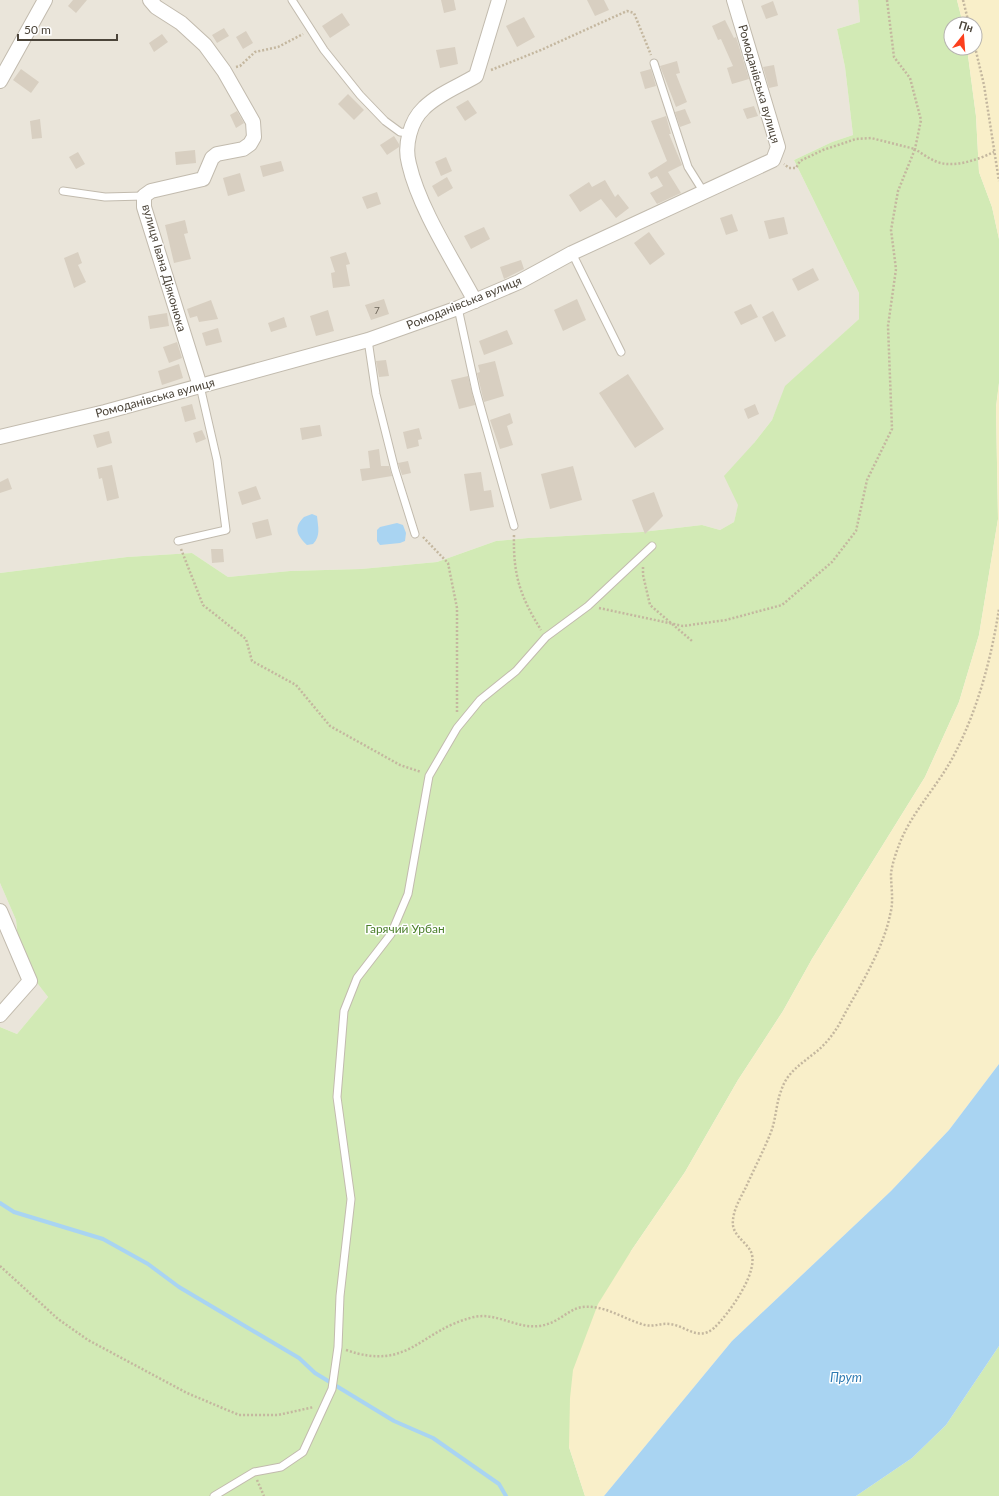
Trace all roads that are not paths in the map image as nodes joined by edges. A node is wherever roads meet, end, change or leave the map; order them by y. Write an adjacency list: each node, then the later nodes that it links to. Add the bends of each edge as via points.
1 (45, 0): 7 (street)
2 (150, 0): 11 (street, вулиця Івана Діяконюка, via 206,45 253,122 254,138 243,149 217,154 212,158 203,179 151,191)
3 (292, 0): 8 (lane, via 324,50 360,95 385,121 400,132)
4 (499, 0): 8 (street, via 476,76 439,96 423,108)
5 (734, 0): 10 (street, Ромоданівська вулиця, via 778,147 773,160)
6 (654, 63): 10 (lane, via 688,166)
7 (0, 81)
8 (409, 133): 13 (street, via 408,163 418,194)
9 (63, 191): 11 (lane, via 105,197)
10 (703, 191): 12 (street, Ромоданівська вулиця)
11 (144, 196): 17 (street, вулиця Івана Діяконюка, via 144,207)
12 (572, 253): 13 (street, Ромоданівська вулиця, via 519,282); 16 (lane)
13 (475, 301): 14 (street, Ромоданівська вулиця)
14 (458, 308): 15 (street, Ромоданівська вулиця); 19 (lane, via 476,391)
15 (368, 340): 17 (street, Ромоданівська вулиця); 20 (lane, via 376,394 395,470)
16 (621, 352)
17 (200, 386): 18 (street, Ромоданівська вулиця); 21 (lane, via 217,460 226,530)
18 (0, 438)
19 (514, 526)
20 (415, 534)
21 (178, 541)
22 (652, 546): 25 (lane, via 588,606 546,637 516,671 480,700 457,728 430,776 408,894 390,934 357,978 344,1011 336,1097 350,1199 340,1296 336,1370 332,1389 303,1452 281,1466 254,1472)
23 (0, 911): 24 (street, via 30,981)
24 (0, 1015)
25 (214, 1496)

